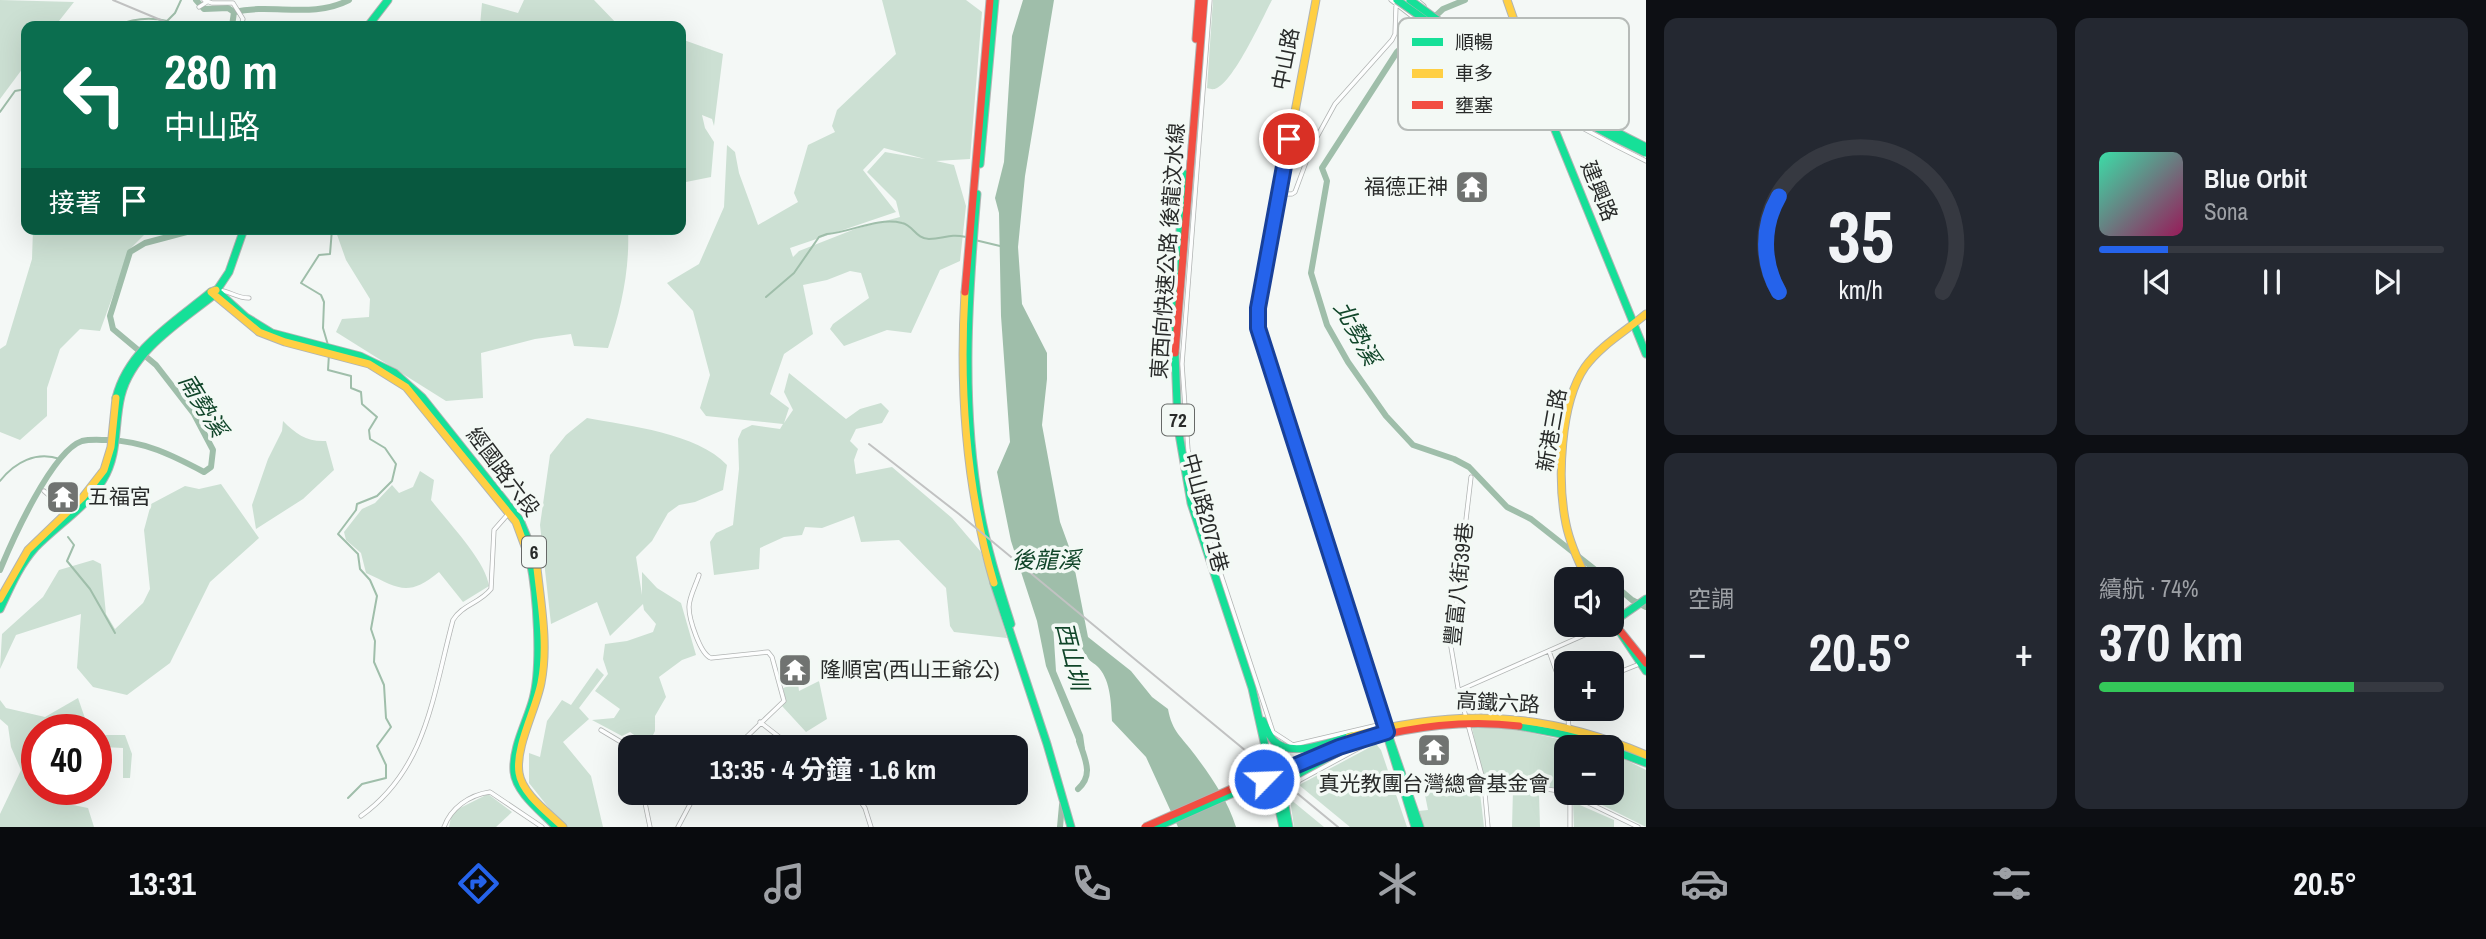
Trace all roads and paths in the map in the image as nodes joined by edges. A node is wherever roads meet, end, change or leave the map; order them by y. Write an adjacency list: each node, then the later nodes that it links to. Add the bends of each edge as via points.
1 (388, 0): 19 (main road)
2 (993, 0): 90 (main road, via 964,297 967,450 989,567)
3 (1199, 0): 93 (main road, 東西向快速公路 後龍汶水線 / 72, via 1170,334 1173,428 1189,515 1248,694)
4 (1207, 0): 55 (main road, 東西向快速公路 後龍汶水線 / 72, via 1174,374 1191,503); 60 (street, 中山路2071巷, via 1183,343 1188,450 1205,526 1273,732 1293,744 1378,725)
5 (1315, 0): 28 (main road, 中山路)
6 (1391, 0): 11 (street)
7 (1410, 0): 15 (main road, bridge)
8 (1417, 0): 16 (street, bridge)
9 (1507, 0): 17 (main road, 建興路)
10 (206, 1): 12 (street); 18 (street, via 232,3)
11 (1397, 3): 13 (street, bridge); 14 (main road, bridge); 28 (street, via 1392,40 1335,104 1296,189 1292,194)
12 (199, 7)
13 (1416, 18)
14 (1419, 18)
15 (1436, 18)
16 (1441, 18)
17 (1513, 18)
18 (241, 21)
19 (372, 21)
20 (1555, 130): 33 (main road, 建興路)
21 (1586, 130): 27 (street)
22 (1596, 130): 26 (main road, bridge)
23 (1613, 130): 25 (main road, bridge)
24 (1620, 130): 25 (street)
25 (1646, 144)
26 (1646, 153)
27 (1646, 161)
28 (1279, 194): 60 (main road, 中山路, via 1258,328)
29 (242, 235): 30 (main road, via 229,272)
30 (214, 292): 31 (street, via 224,290 233,297); 37 (main road, 經國路六段 / 6, via 259,332 380,364 409,384); 38 (main road, via 137,358 125,381 107,472)
31 (249, 298)
32 (1646, 313): 33 (main road, 新港三路)
33 (1634, 326): 34 (main road, 建興路); 39 (main road, 新港三路, via 1586,365 1571,401 1560,495)
34 (1646, 354)
35 (1471, 477): 54 (street, 豐富八街39巷, via 1451,647)
36 (44, 491): 38 (street)
37 (511, 511): 53 (main road, 經國路六段 / 6, via 529,537 538,570 545,651); 81 (street, via 494,530 491,589 453,620 418,748 388,795)
38 (70, 513): 40 (main road)
39 (1580, 567)
40 (19, 568): 42 (main road); 44 (main road)
41 (699, 575): 58 (street, via 689,607 705,656 768,652 772,657 784,701)
42 (0, 599)
43 (1646, 599): 45 (main road)
44 (0, 609)
45 (1624, 614)
46 (1580, 637): 48 (street)
47 (1623, 637): 49 (main road)
48 (1549, 652): 50 (street); 54 (street)
49 (1644, 663): 51 (street); 52 (main road)
50 (1554, 664)
51 (1624, 670)
52 (1646, 671)
53 (539, 680): 85 (main road, 經國路六段 / 6, via 517,748 514,773 521,790); 86 (main road, 經國路六段 / 6, via 519,773 528,790)
54 (1460, 690): 56 (street, 豐富八街39巷)
55 (1257, 710): 65 (main road, via 1275,742 1285,749); 93 (main road, 東西向快速公路 後龍汶水線 / 72)
56 (1468, 719): 60 (main road, 高鐵六路); 61 (main road, 高鐵六路); 73 (street, 豐富八街39巷)
57 (1569, 721): 61 (street)
58 (760, 722): 62 (street); 63 (street)
59 (601, 730): 67 (street)
60 (1386, 730): 65 (main road); 66 (main road); 72 (street, via 1381,739); 74 (main road, 中山路)
61 (1570, 730): 64 (street); 68 (main road, 高鐵六路); 69 (main road, 高鐵六路)
62 (748, 735)
63 (777, 735)
64 (1570, 735)
65 (1352, 736): 71 (main road)
66 (1362, 739): 71 (main road); 94 (main road, via 1291,778 1284,800)
67 (618, 740)
68 (1646, 755)
69 (1646, 763)
70 (1315, 764): 72 (street)
71 (1282, 769): 91 (main road, bridge); 92 (main road, bridge)
72 (1317, 771): 94 (street, via 1289,793)
73 (1483, 779): 74 (street); 75 (street); 96 (street, 豐富八街39巷)
74 (1405, 786): 95 (main road, 中山路)
75 (1554, 791)
76 (645, 805): 87 (street)
77 (690, 805): 88 (street)
78 (864, 805): 89 (street)
79 (1569, 805): 97 (street)
80 (1593, 805): 82 (street)
81 (361, 816)
82 (1620, 818): 98 (street); 99 (street)
83 (444, 827): 84 (street, via 449,813 490,792)
84 (541, 827)
85 (556, 827)
86 (563, 827)
87 (650, 827)
88 (678, 827)
89 (871, 827)
90 (1073, 827)
91 (1145, 827)
92 (1157, 827)
93 (1281, 827)
94 (1291, 827)
95 (1418, 827)
96 (1488, 827)
97 (1570, 827)
98 (1619, 827)
99 (1638, 827)

